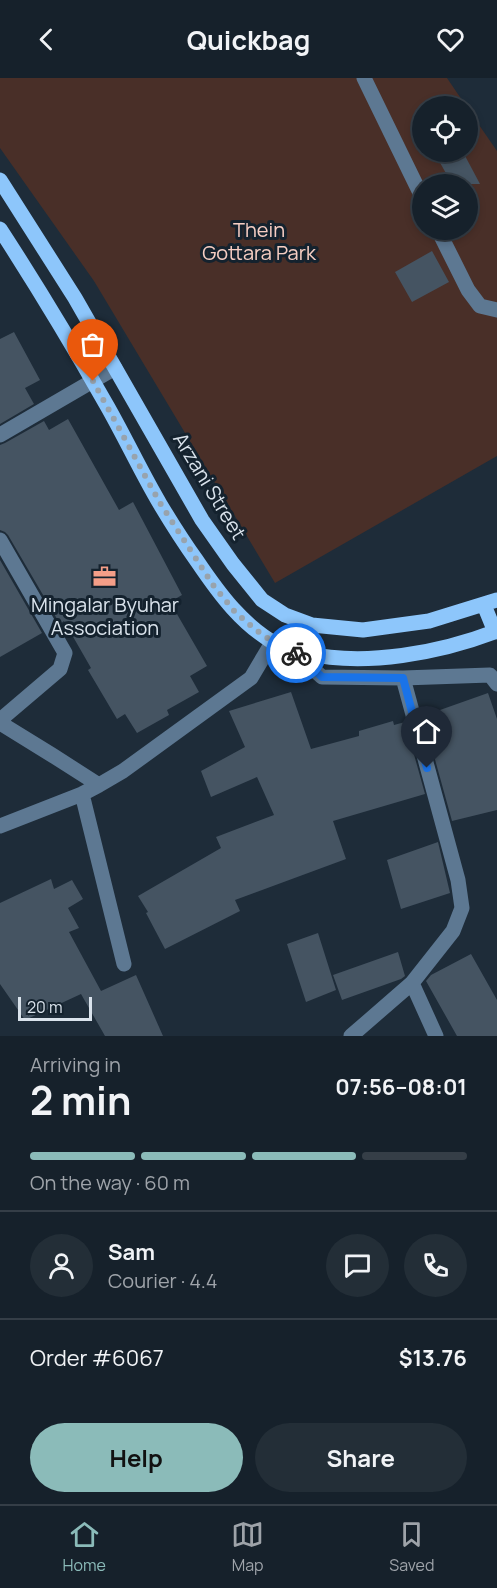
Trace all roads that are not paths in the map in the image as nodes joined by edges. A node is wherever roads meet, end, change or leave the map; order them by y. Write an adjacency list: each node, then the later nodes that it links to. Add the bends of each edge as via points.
1 (364, 78): 2 (street)
2 (412, 176)
3 (0, 180): 7 (main road, Arzani Street)
4 (0, 229): 8 (main road)
5 (443, 240): 6 (street, via 480,306)
6 (497, 310)
7 (115, 368): 8 (street); 11 (main road, Arzani Street, via 202,520 262,600 285,615 312,625 363,630 429,621)
8 (93, 381): 9 (street); 13 (main road, via 160,503 213,585 235,612)
9 (0, 435)
10 (0, 540): 17 (street, via 65,652 60,669)
11 (490, 602): 12 (main road)
12 (496, 632): 14 (main road, via 422,652 369,659 324,657)
13 (273, 641): 14 (main road); 18 (street, via 251,678)
14 (291, 649): 15 (street, via 322,677)
15 (403, 678): 16 (street, via 490,675); 22 (street, via 458,880 462,908 453,931)
16 (497, 684)
17 (0, 722): 18 (street)
18 (99, 785): 19 (street)
19 (82, 794): 20 (street); 21 (street)
20 (0, 826)
21 (124, 964)
22 (412, 982): 23 (street); 24 (street)
23 (351, 1036)
24 (436, 1036)

